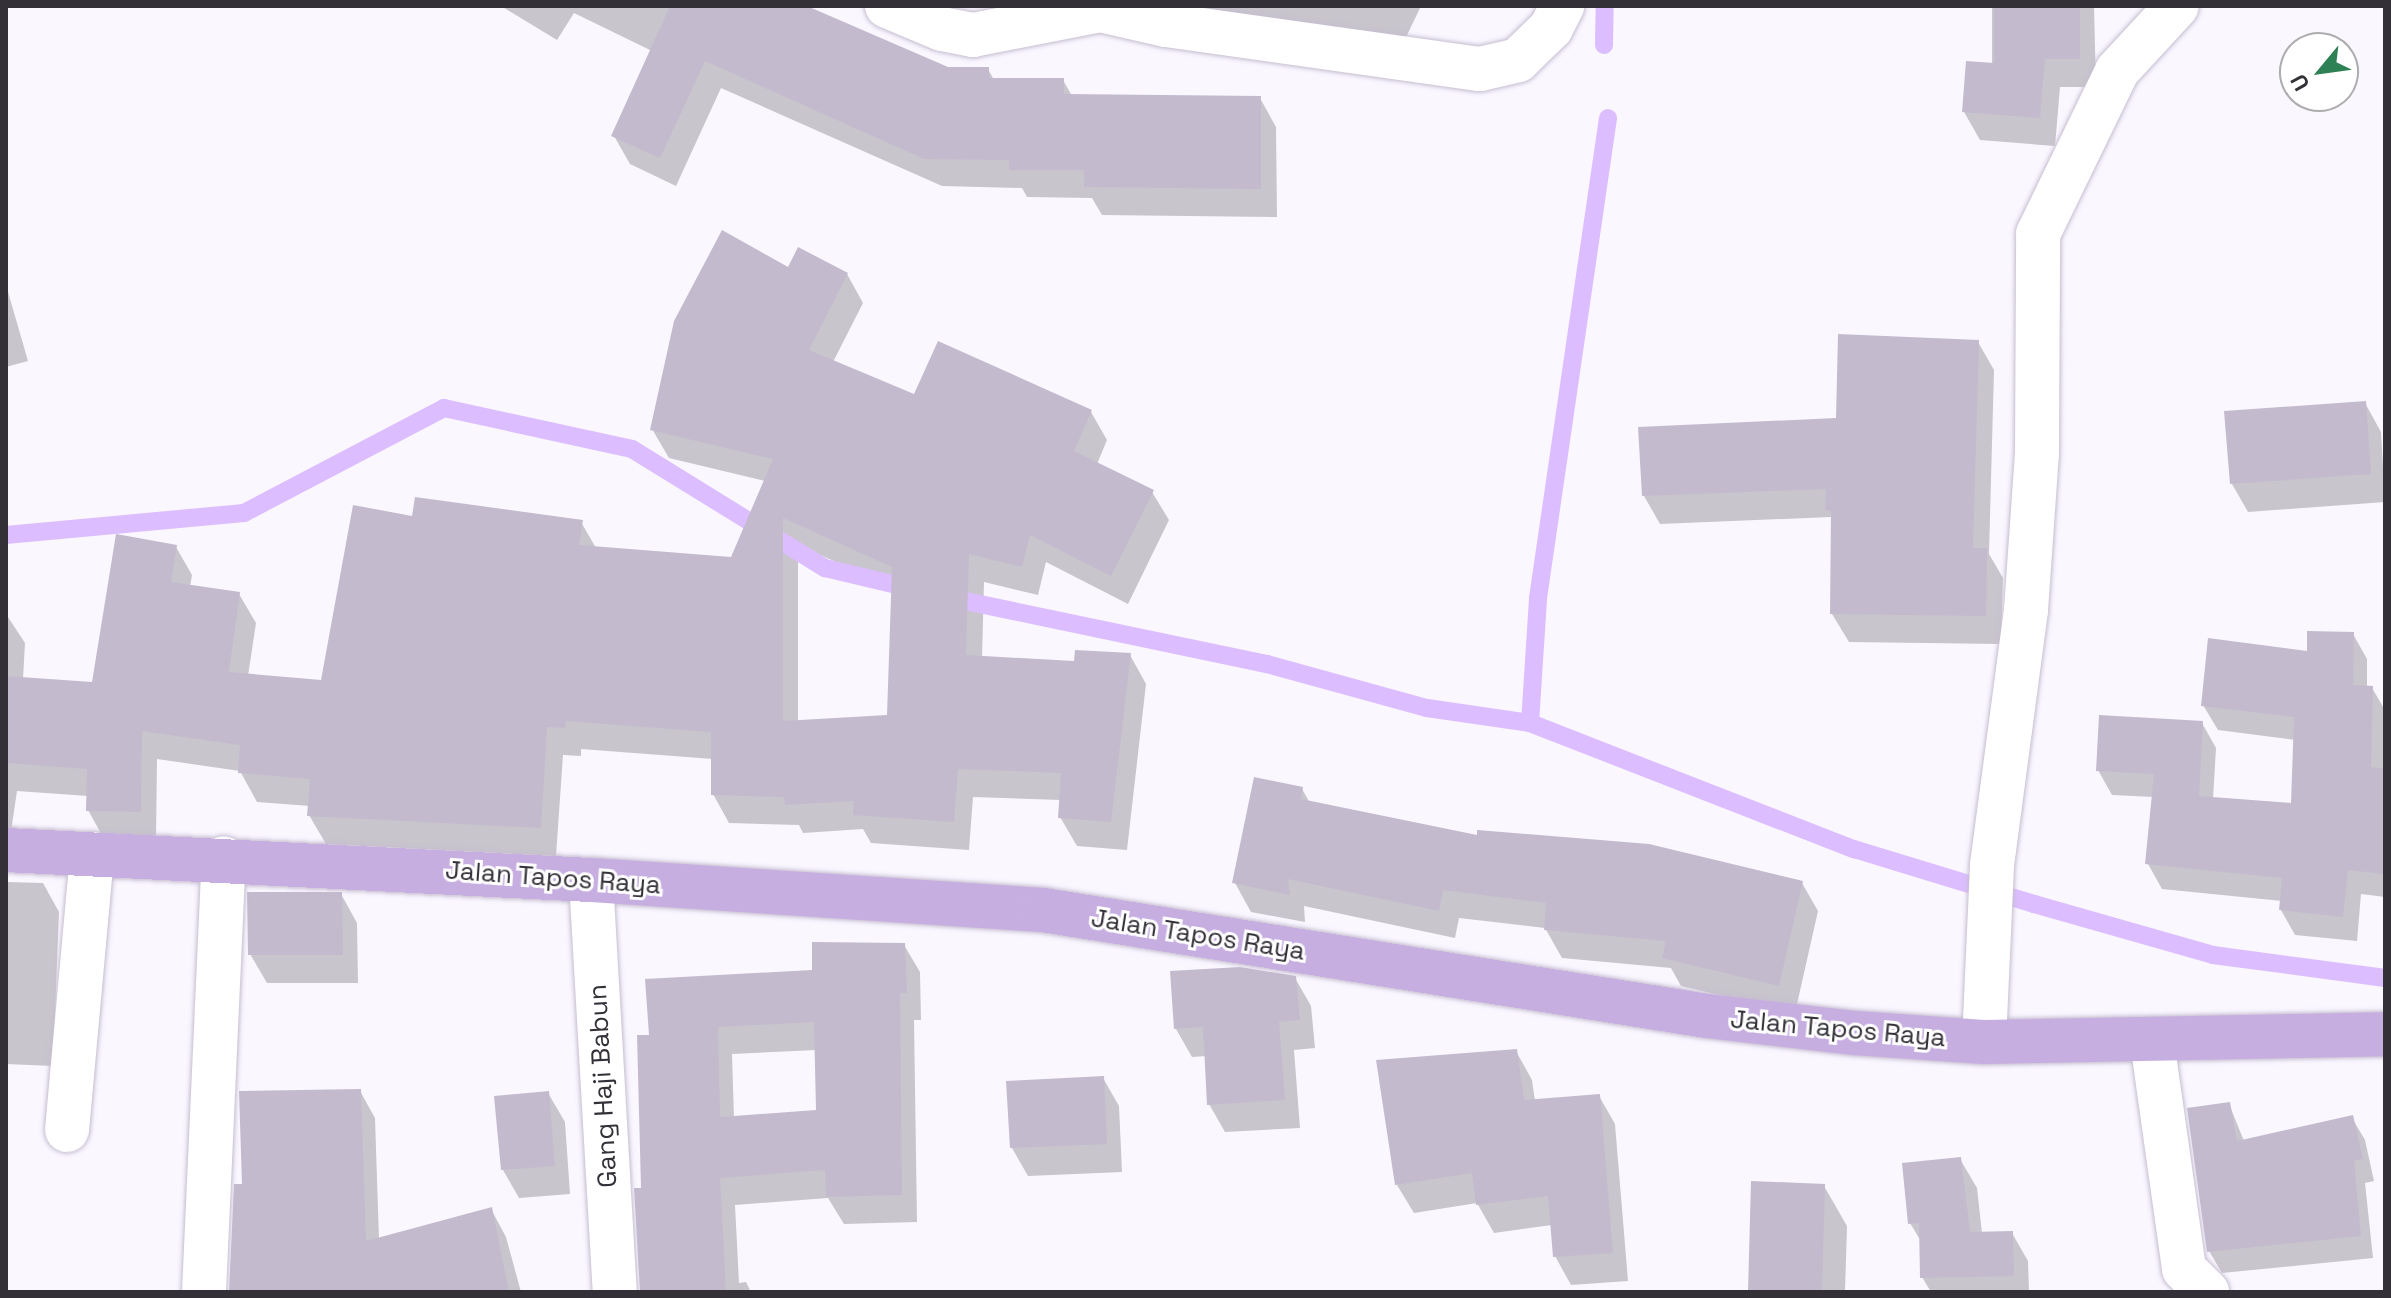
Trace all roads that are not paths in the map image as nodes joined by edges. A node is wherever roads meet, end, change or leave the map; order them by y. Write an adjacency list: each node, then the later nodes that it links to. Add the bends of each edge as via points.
1 (887, 6): 4 (street, via 942,29 973,35)
2 (1562, 6): 4 (street, via 1551,28 1518,60 1480,69)
3 (2177, 6): 11 (street, via 2117,71 2038,234 2037,453 2026,610 1992,865)
4 (1089, 8)
5 (6, 850): 6 (main road, Jalan Tapos Raya)
6 (92, 854): 7 (main road, Jalan Tapos Raya); 12 (street)
7 (224, 858): 8 (main road, Jalan Tapos Raya); 13 (street)
8 (591, 880): 11 (main road, Jalan Tapos Raya, via 1043,910 1707,1016); 14 (street, Gang Haji Babun)
9 (2385, 1034): 10 (main road, Jalan Tapos Raya)
10 (2152, 1041): 11 (main road, Jalan Tapos Raya); 15 (street, via 2184,1269)
11 (1984, 1042)
12 (67, 1130)
13 (204, 1292)
14 (615, 1292)
15 (2207, 1292)

